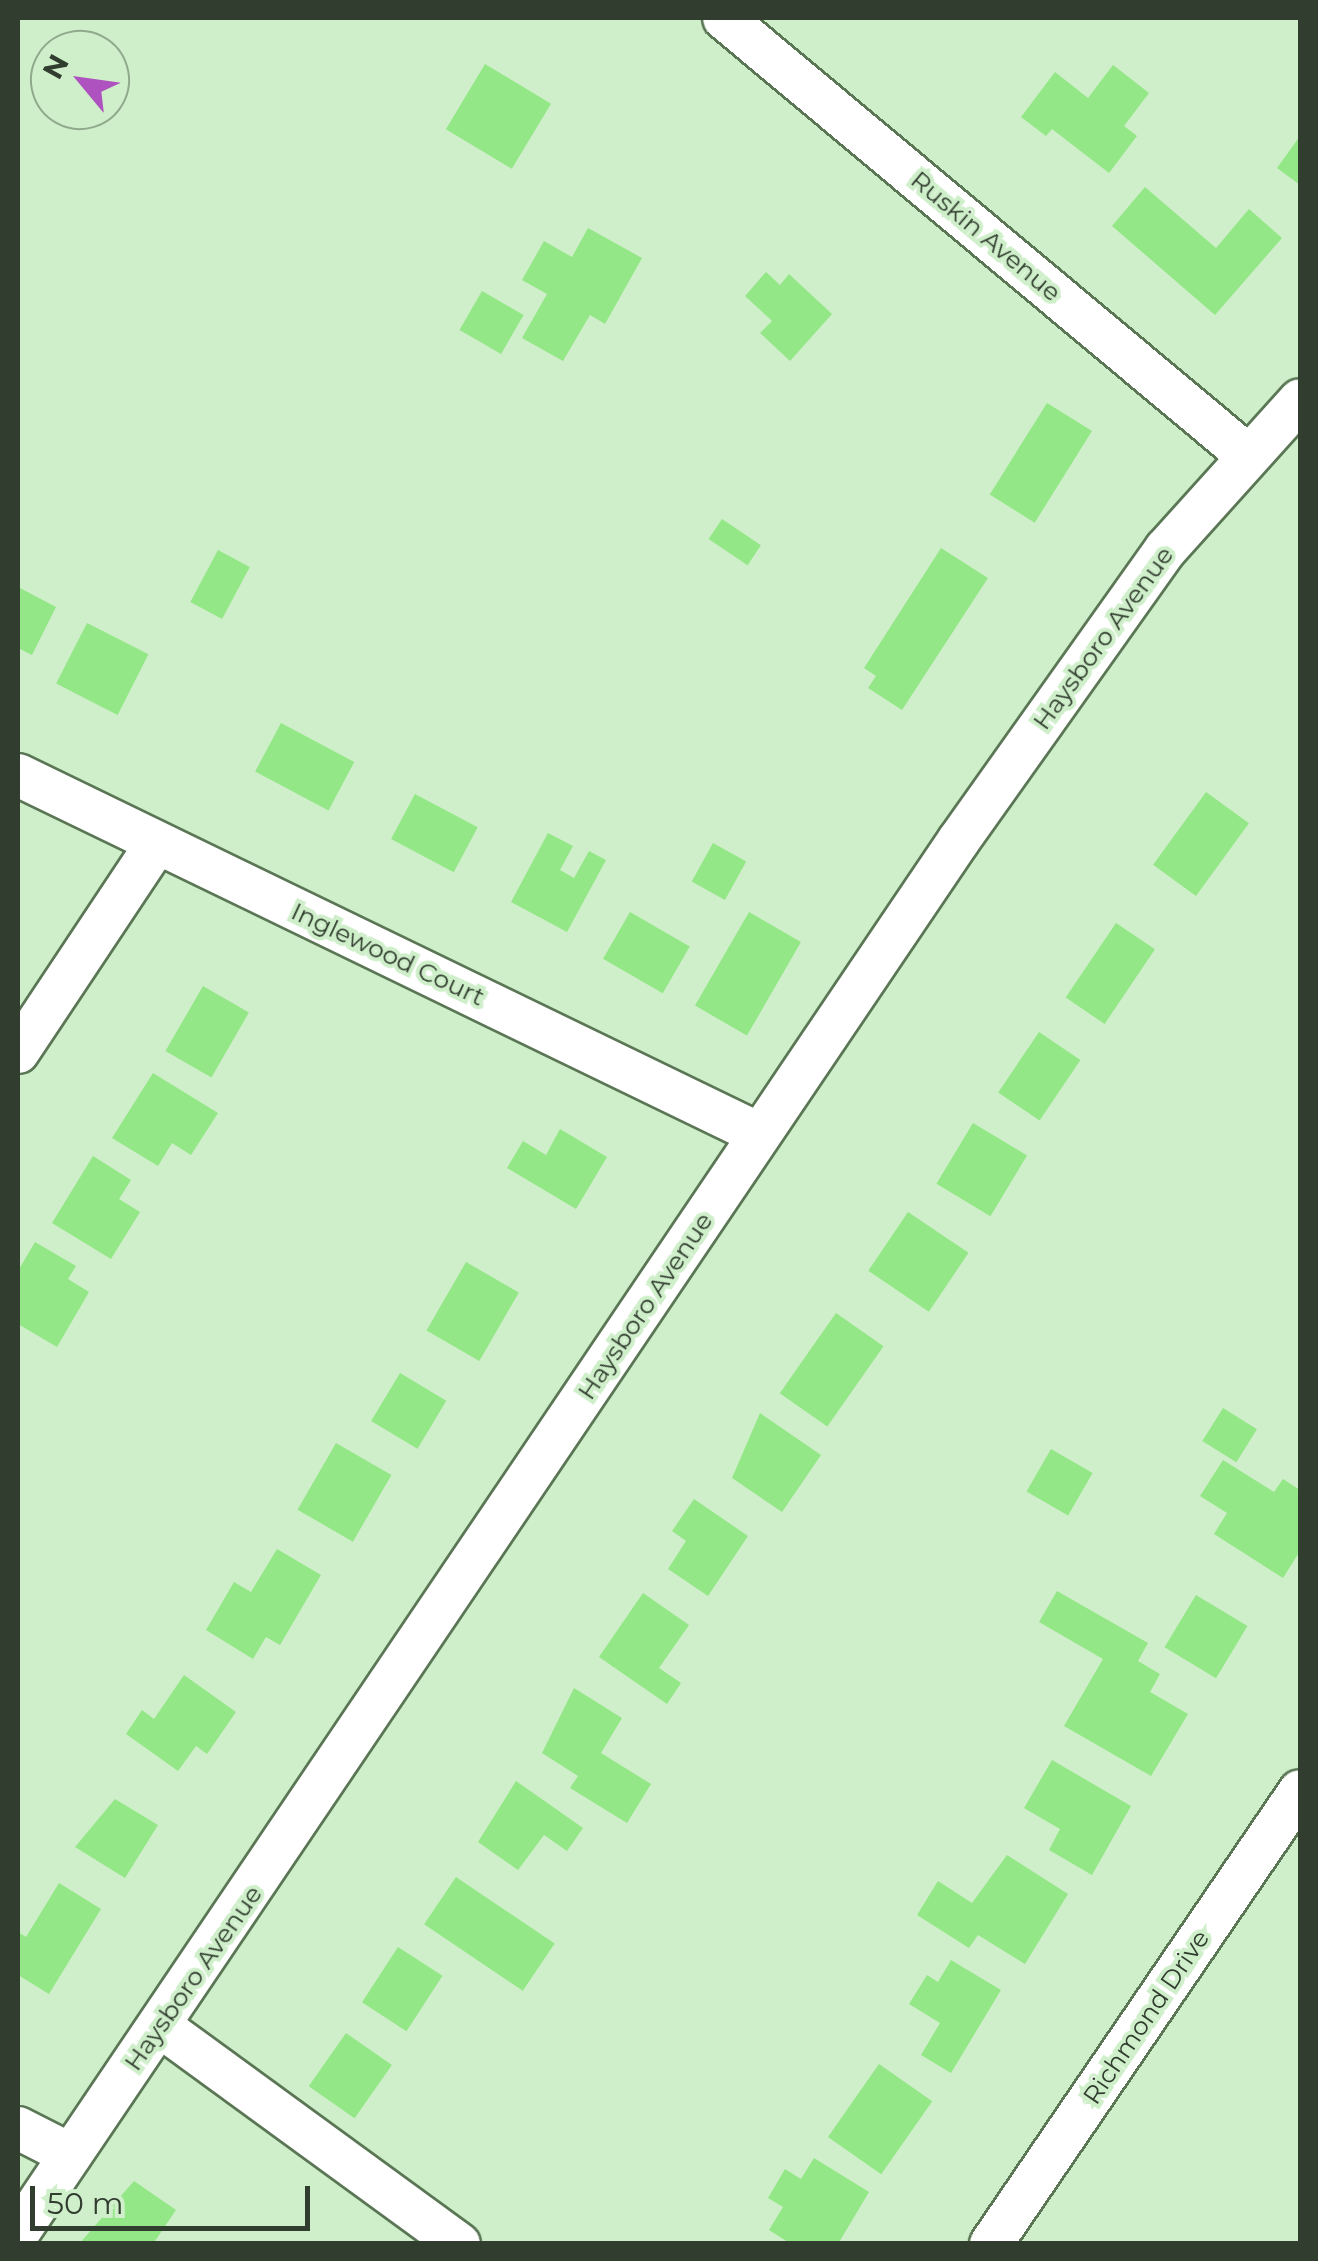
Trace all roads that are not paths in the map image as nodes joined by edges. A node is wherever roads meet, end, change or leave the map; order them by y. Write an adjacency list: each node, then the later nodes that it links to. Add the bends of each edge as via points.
1 (724, 18): 3 (street, Ruskin Avenue)
2 (1300, 400): 3 (street, Haysboro Avenue)
3 (1247, 455): 7 (street, Haysboro Avenue, via 1166,549)
4 (18, 775): 5 (street, Inglewood Court)
5 (156, 844): 6 (street); 7 (street, Inglewood Court)
6 (18, 1052)
7 (759, 1134): 9 (street, Haysboro Avenue)
8 (1300, 1792): 14 (street, Richmond Drive)
9 (160, 2026): 11 (street, Haysboro Avenue); 13 (street)
10 (18, 2128): 11 (street)
11 (71, 2156): 12 (street, Haysboro Avenue)
12 (18, 2231)
13 (458, 2244)
14 (991, 2244)

